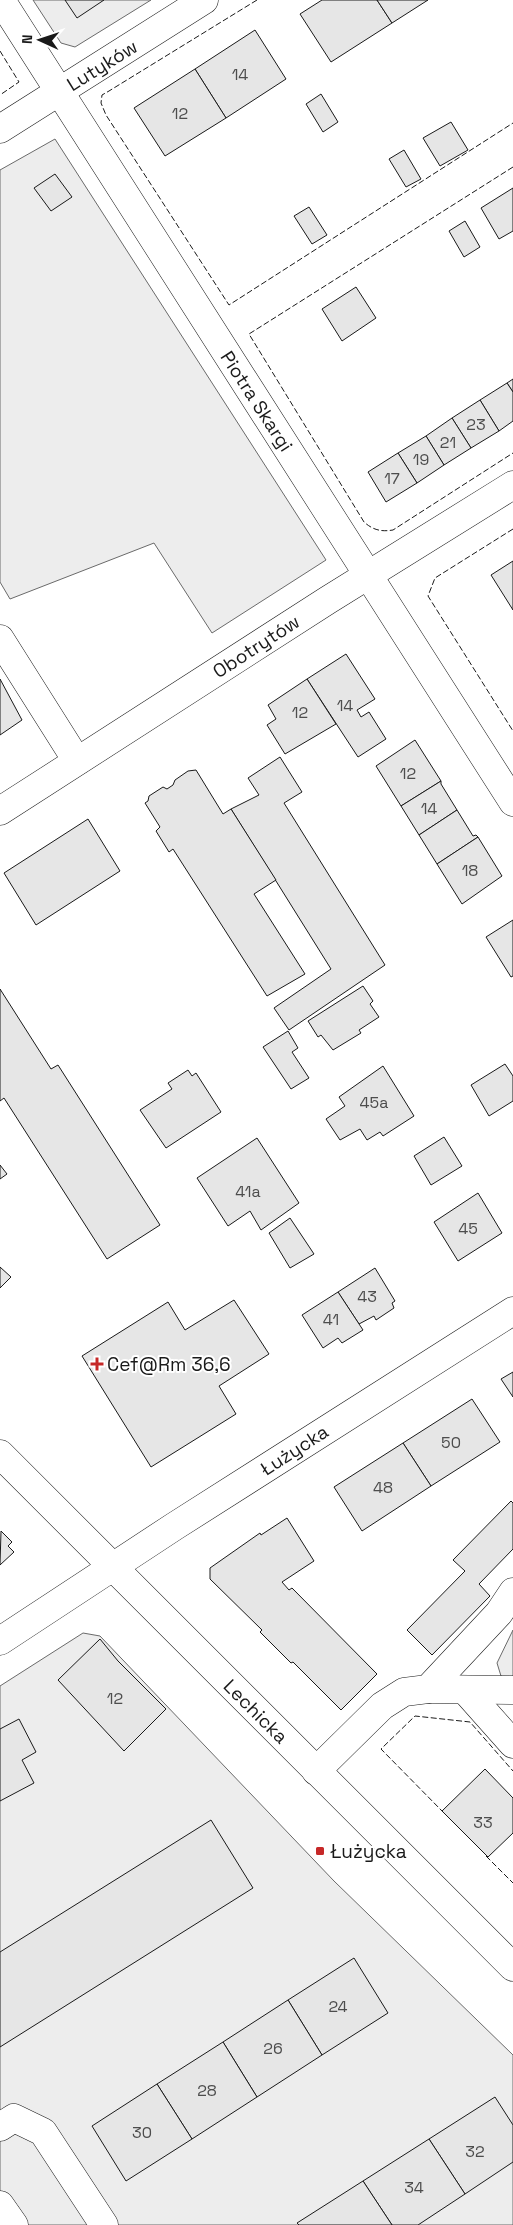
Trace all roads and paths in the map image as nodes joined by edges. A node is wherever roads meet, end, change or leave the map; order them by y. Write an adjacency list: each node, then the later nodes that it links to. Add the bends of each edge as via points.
1 (2, 0): 3 (street, Piotra Skargi)
2 (204, 0): 3 (street, Lutyków)
3 (60, 91): 4 (street, Lutyków); 6 (street, Piotra Skargi)
4 (0, 129)
5 (513, 485): 6 (street, Obotrytów)
6 (369, 575): 8 (street, Obotrytów); 9 (street, Piotra Skargi)
7 (0, 640): 8 (street)
8 (77, 761): 10 (street, Obotrytów)
9 (513, 802)
10 (0, 811)
11 (513, 1310): 13 (street, Łużycka)
12 (0, 1454): 13 (street, Lechicka)
13 (112, 1567): 15 (street, Łużycka); 20 (street, Lechicka)
14 (513, 1592): 16 (street, via 498,1613)
15 (0, 1641)
16 (428, 1689): 17 (street); 20 (street, via 404,1692 382,1706)
17 (465, 1690): 18 (street); 19 (street)
18 (513, 1690)
19 (513, 1744)
20 (316, 1771): 21 (street, Lechicka)
21 (513, 1967)
22 (0, 2127): 25 (street, via 14,2118 44,2132)
23 (0, 2205): 24 (street)
24 (14, 2225)
25 (104, 2225)

